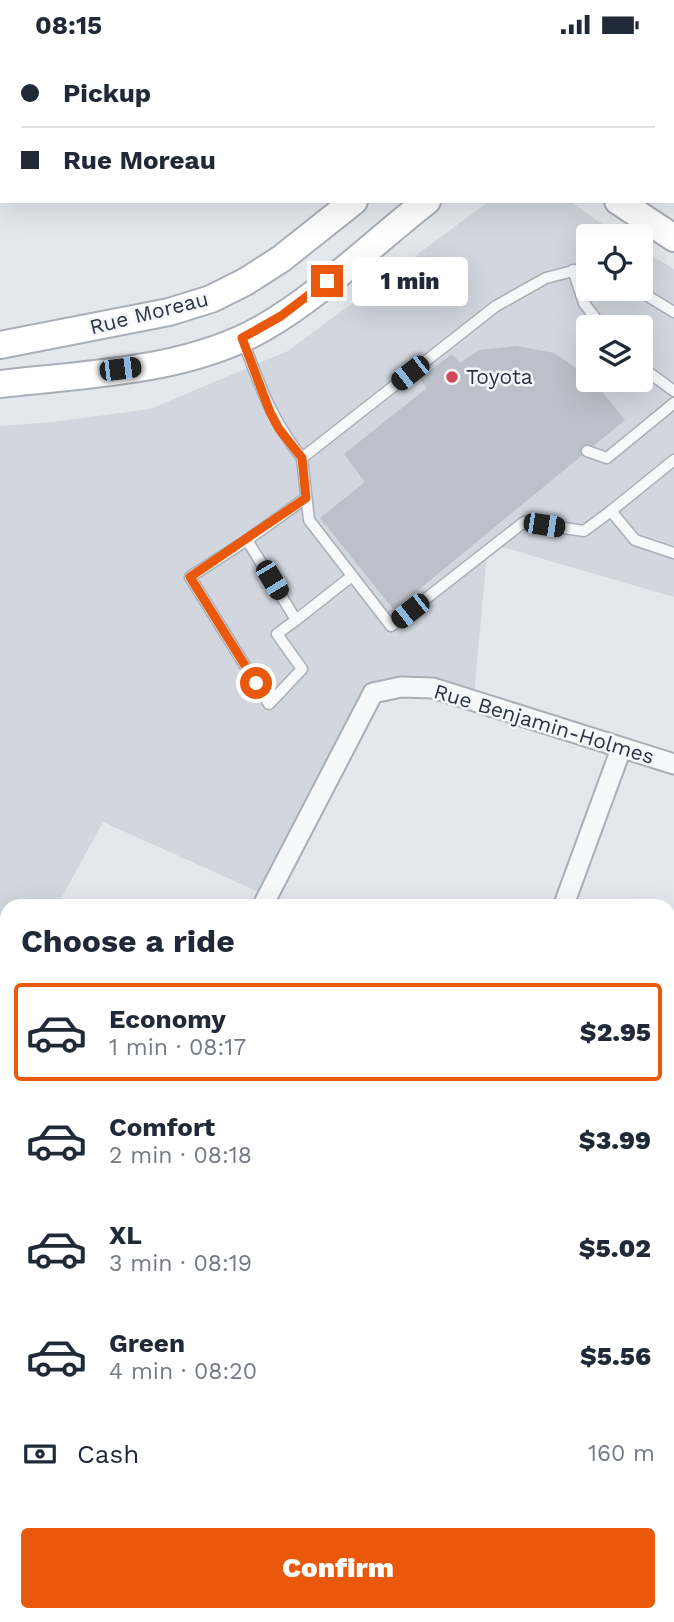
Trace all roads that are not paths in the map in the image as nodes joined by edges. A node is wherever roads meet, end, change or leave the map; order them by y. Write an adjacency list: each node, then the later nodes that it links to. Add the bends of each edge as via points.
1 (351, 203): 11 (street, Rue Moreau, via 281,259 211,299 156,315)
2 (424, 203): 10 (street, via 298,304)
3 (621, 203): 4 (street)
4 (674, 238)
5 (576, 270): 6 (lane)
6 (573, 271): 9 (lane); 17 (lane, via 546,278 496,306)
7 (653, 299): 8 (lane)
8 (674, 312)
9 (593, 315)
10 (242, 338): 13 (street, via 202,353 143,366); 17 (lane, via 270,412)
11 (0, 345)
12 (653, 376): 14 (lane)
13 (0, 384)
14 (674, 391)
15 (674, 403): 16 (lane, via 607,458)
16 (587, 451)
17 (302, 458): 19 (lane)
18 (674, 460): 20 (lane)
19 (306, 498): 21 (lane); 23 (lane, via 309,520)
20 (611, 511): 22 (lane, via 635,540); 23 (lane, via 584,531 524,522 391,626)
21 (247, 540): 24 (lane); 24 (lane, via 190,577 269,704 302,669 277,634)
22 (674, 553)
23 (352, 576): 24 (lane)
24 (296, 620)
25 (621, 749): 26 (street, Rue Benjamin-Holmes); 27 (street, Rue Benjamin-Holmes, via 433,688 401,687 373,693); 28 (street)
26 (674, 764)
27 (266, 899)
28 (566, 899)

